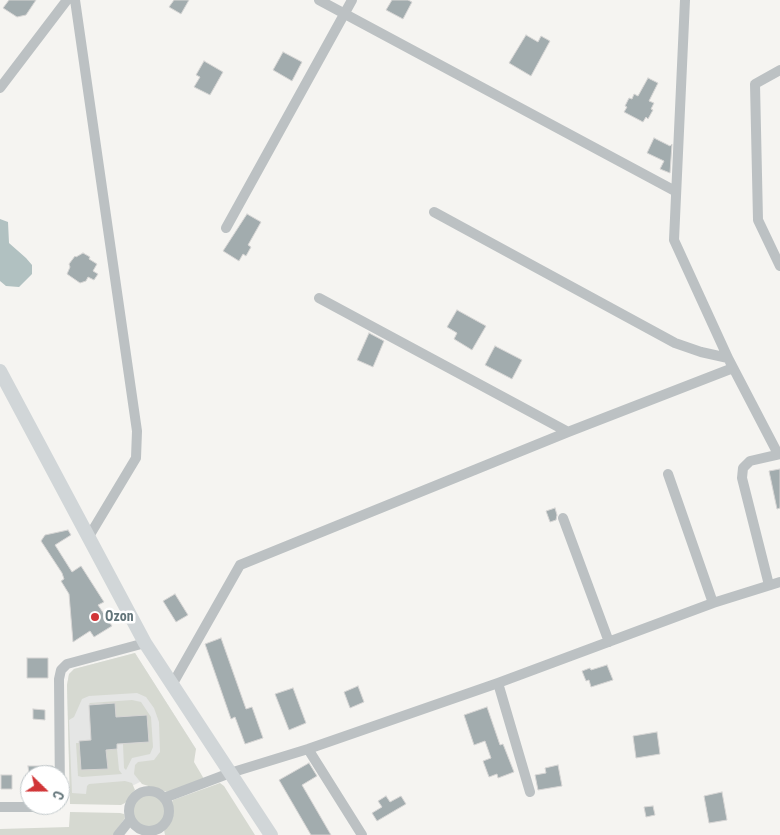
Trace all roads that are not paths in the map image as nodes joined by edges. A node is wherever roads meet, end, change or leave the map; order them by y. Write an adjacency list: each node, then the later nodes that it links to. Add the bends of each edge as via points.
1 (67, 0): 8 (street)
2 (75, 0): 21 (street, via 138,431 136,458)
3 (319, 0): 6 (street)
4 (352, 0): 6 (street)
5 (685, 0): 9 (street)
6 (344, 14): 9 (street); 11 (street)
7 (780, 70): 12 (street, via 756,84 758,220)
8 (0, 88)
9 (675, 191): 14 (street, via 674,240)
10 (434, 212): 14 (street, via 675,343)
11 (226, 228)
12 (780, 266)
13 (319, 298): 17 (street)
14 (728, 358): 15 (street)
15 (732, 368): 17 (street); 18 (street)
16 (0, 371): 21 (street)
17 (568, 432): 28 (street, via 240,565)
18 (779, 454): 23 (street, via 750,462 743,468 742,478)
19 (668, 474): 24 (street)
20 (563, 518): 25 (street)
21 (88, 538): 26 (street)
22 (780, 582): 23 (street)
23 (769, 585): 24 (street)
24 (713, 603): 25 (street)
25 (609, 642): 27 (street)
26 (145, 643): 28 (street); 30 (street, via 67,664 61,670)
27 (498, 683): 29 (street); 32 (street)
28 (172, 685): 31 (street)
29 (308, 749): 31 (street); 40 (street)
30 (60, 765)
31 (230, 773): 33 (street); 39 (street)
32 (530, 792)
33 (164, 798): 36 (street, via 153,791 141,792 131,801); 37 (street, via 169,809 166,821 157,829)
34 (0, 807): 35 (street)
35 (20, 807)
36 (130, 820): 37 (street); 38 (street)
37 (143, 833)
38 (118, 835)
39 (270, 835)
40 (362, 835)

